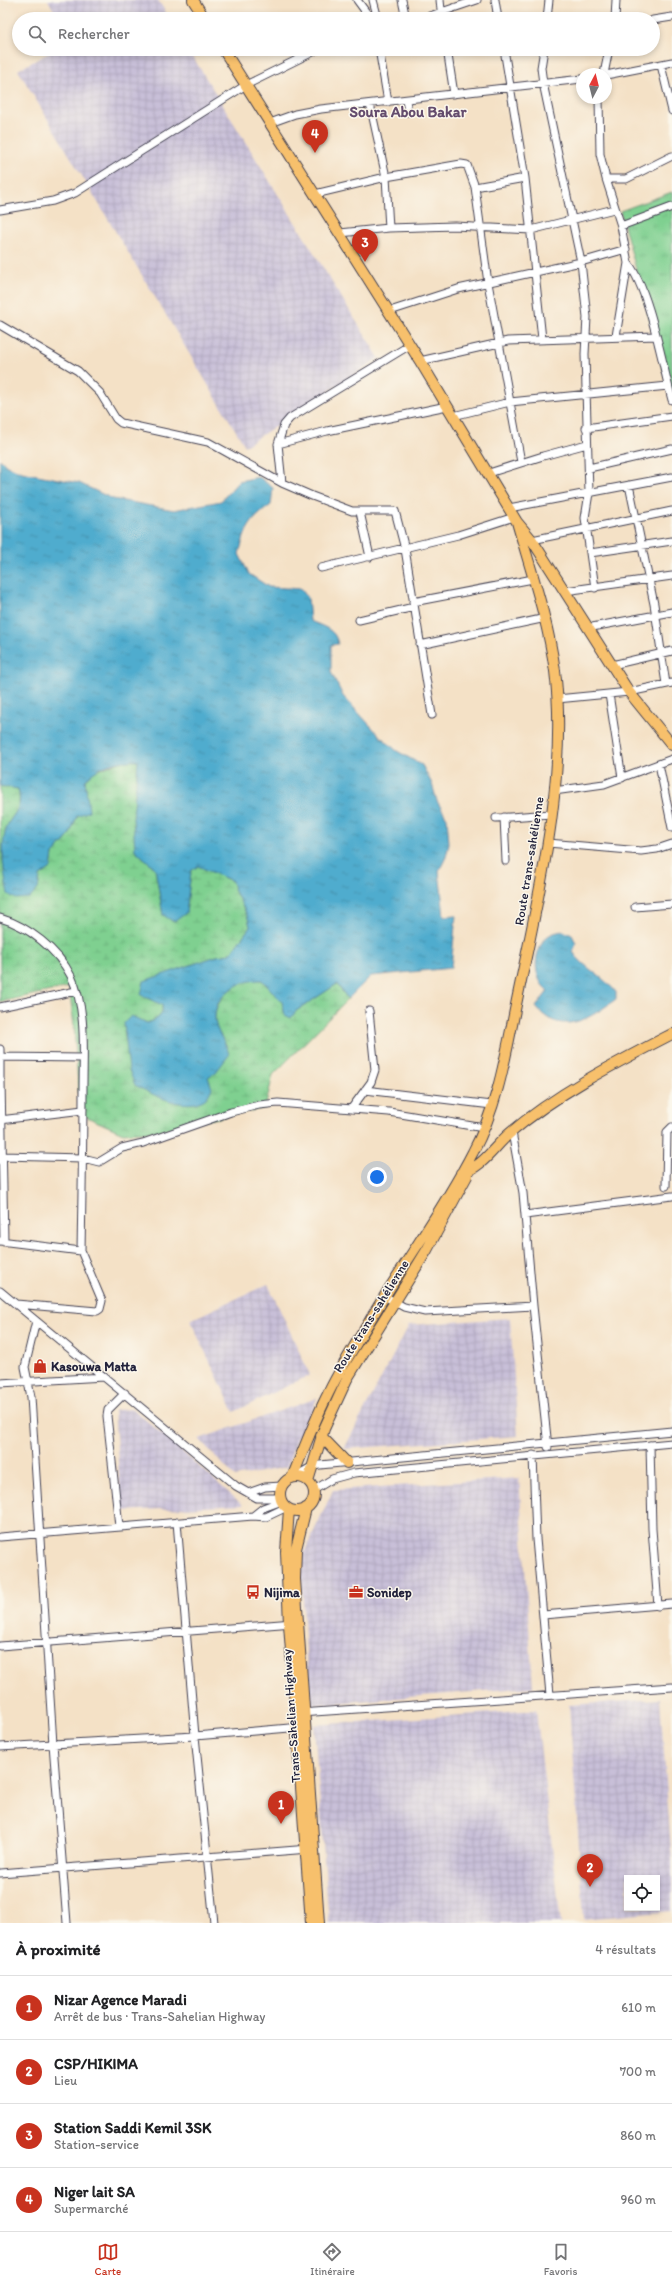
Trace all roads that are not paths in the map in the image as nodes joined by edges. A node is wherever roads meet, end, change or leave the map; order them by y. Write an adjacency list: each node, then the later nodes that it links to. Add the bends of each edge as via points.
1 (193, 0): 10 (highway)
2 (357, 0): 11 (street)
3 (373, 0): 12 (street)
4 (402, 0): 13 (street)
5 (440, 0): 14 (street)
6 (476, 0): 15 (street)
7 (495, 0): 16 (street)
8 (549, 0): 17 (street)
9 (616, 0): 18 (street)
10 (201, 12)
11 (366, 12)
12 (376, 12)
13 (405, 12)
14 (442, 12)
15 (449, 12)
16 (497, 12)
17 (548, 12)
18 (615, 12)
19 (672, 17): 20 (street)
20 (660, 19)
21 (228, 56): 34 (highway)
22 (305, 56): 34 (street)
23 (380, 56): 38 (street)
24 (448, 56): 36 (street)
25 (505, 56): 35 (street)
26 (543, 56): 33 (street)
27 (608, 56): 30 (street)
28 (672, 62): 29 (street)
29 (661, 65): 31 (street); 41 (street)
30 (606, 68)
31 (612, 74)
32 (576, 80): 33 (street)
33 (543, 83): 35 (street); 53 (street)
34 (246, 85): 43 (highway); 52 (street, via 75,193 53,202)
35 (511, 88): 36 (street); 46 (street)
36 (454, 94): 37 (street)
37 (406, 100): 38 (street); 42 (street)
38 (388, 102): 39 (street)
39 (370, 104): 43 (street, via 307,111); 45 (street)
40 (600, 104): 47 (street, via 600,154)
41 (672, 111)
42 (408, 112)
43 (270, 123): 49 (highway)
44 (672, 156): 47 (street, via 626,179)
45 (386, 177): 48 (street, via 465,164 469,167); 49 (street); 56 (street)
46 (525, 178): 48 (street); 57 (street)
47 (606, 179): 51 (street)
48 (475, 187): 55 (street)
49 (315, 194): 58 (highway)
50 (672, 207): 54 (street)
51 (614, 209): 53 (street); 54 (street)
52 (0, 210)
53 (573, 220): 57 (street); 60 (street)
54 (621, 226): 59 (street)
55 (481, 227): 56 (street); 57 (street); 63 (street)
56 (389, 228): 58 (street)
57 (531, 230): 62 (street)
58 (340, 233): 64 (highway)
59 (626, 249): 60 (street); 61 (street)
60 (582, 262): 62 (street); 68 (street, via 587,317)
61 (628, 263): 66 (street); 67 (street, via 637,275)
62 (536, 273): 63 (street); 69 (street)
63 (488, 283): 64 (street); 70 (street)
64 (390, 311): 71 (highway)
65 (0, 325): 88 (street, via 78,371 96,388 121,423 205,441)
66 (616, 336): 67 (street); 68 (street)
67 (656, 336): 73 (street)
68 (586, 338): 69 (street); 74 (street)
69 (542, 339): 70 (street)
70 (500, 342): 72 (street); 76 (street)
71 (410, 345): 72 (highway); 81 (street, via 290,418 284,425)
72 (420, 361): 77 (highway)
73 (668, 386): 74 (street); 75 (street)
74 (586, 393): 76 (street); 80 (street)
75 (672, 400)
76 (510, 402): 78 (street); 84 (street)
77 (447, 406): 78 (highway); 81 (street)
78 (454, 416): 86 (highway)
79 (672, 416): 80 (street)
80 (586, 428): 82 (street)
81 (278, 444): 88 (street)
82 (587, 444): 84 (street); 85 (street)
83 (672, 449): 85 (street)
84 (521, 462): 86 (street)
85 (589, 468): 90 (street)
86 (489, 473): 93 (highway)
87 (672, 477): 89 (street)
88 (282, 483): 92 (street)
89 (629, 485): 90 (street); 94 (street)
90 (589, 493): 93 (street); 95 (street, via 585,512)
91 (672, 511): 94 (street)
92 (360, 512): 99 (street, via 394,510); 101 (street)
93 (513, 516): 96 (highway); 99 (street, via 477,530); 104 (highway, Route trans-sahélienne)
94 (637, 518): 95 (street); 98 (street)
95 (586, 528): 96 (street); 100 (street)
96 (532, 540): 107 (highway)
97 (672, 541): 98 (street)
98 (643, 545): 100 (street); 105 (street)
99 (405, 549): 101 (street); 108 (street)
100 (590, 554): 106 (street)
101 (370, 557): 102 (street)
102 (321, 568)
103 (672, 576): 105 (street)
104 (533, 578): 108 (street); 111 (highway, Route trans-sahélienne)
105 (649, 580): 106 (street); 110 (street)
106 (594, 588): 107 (street)
107 (565, 592): 113 (highway)
108 (414, 604): 112 (street); 114 (street)
109 (672, 612): 110 (street)
110 (656, 615): 113 (street); 116 (street)
111 (546, 618): 114 (street); 121 (highway, Route trans-sahélienne)
112 (359, 620)
113 (587, 628): 117 (highway)
114 (420, 645): 122 (street)
115 (672, 651): 116 (street)
116 (662, 653): 117 (street); 118 (street)
117 (612, 665): 119 (highway)
118 (669, 684): 119 (street)
119 (629, 692): 120 (street); 123 (highway, via 653,725)
120 (608, 694): 121 (street); 126 (street)
121 (557, 699): 127 (highway, Route trans-sahélienne)
122 (432, 715)
123 (672, 745)
124 (672, 759): 125 (street)
125 (659, 764): 126 (street); 129 (street)
126 (622, 778): 127 (street, via 604,784)
127 (554, 791): 128 (highway, Route trans-sahélienne)
128 (551, 814): 131 (highway, Route trans-sahélienne); 133 (street, via 500,817)
129 (671, 816): 130 (street)
130 (672, 828)
131 (548, 843): 132 (street, via 642,851); 146 (highway, Route trans-sahélienne, via 514,1017)
132 (672, 844)
133 (506, 861)
134 (672, 904): 135 (street)
135 (636, 907)
136 (0, 918): 137 (street, via 23,927 47,947 65,966)
137 (76, 991): 138 (street); 143 (street, via 82,1019)
138 (0, 1007)
139 (369, 1011): 145 (street, via 375,1070 374,1077)
140 (672, 1034): 152 (highway, Route trans-sahélienne, via 571,1090)
141 (0, 1049): 142 (street)
142 (0, 1057): 143 (street); 144 (street)
143 (83, 1058): 148 (street)
144 (0, 1081): 149 (street)
145 (365, 1090): 146 (street); 147 (street)
146 (492, 1105): 151 (highway, Route trans-sahélienne)
147 (351, 1109): 151 (street, via 415,1116); 154 (street, via 278,1104 247,1107 122,1148 99,1162)
148 (83, 1110): 149 (street); 154 (street)
149 (1, 1120): 153 (street)
150 (672, 1127): 156 (street, via 667,1132)
151 (484, 1128): 155 (highway, Route trans-sahélienne)
152 (512, 1132): 155 (highway, Route trans-sahélienne); 158 (street, via 524,1193)
153 (3, 1156): 154 (street); 159 (street)
154 (83, 1158): 160 (street)
155 (465, 1172): 162 (highway, Route trans-sahélienne)
156 (666, 1186)
157 (672, 1196): 158 (street)
158 (525, 1215): 164 (street)
159 (2, 1242): 160 (street)
160 (81, 1251): 163 (street, via 102,1301 100,1309)
161 (0, 1291): 163 (street)
162 (390, 1300): 164 (street, via 411,1310 425,1312); 171 (highway, Route trans-sahélienne, via 331,1410); 179 (highway, Route trans-sahélienne, via 370,1319 327,1395)
163 (16, 1304): 165 (street)
164 (532, 1306): 172 (street)
165 (36, 1321): 166 (street); 167 (street, via 26,1358)
166 (104, 1377): 167 (street); 169 (street)
167 (28, 1381): 168 (street); 188 (street)
168 (0, 1383)
169 (126, 1393): 183 (street, via 236,1486); 187 (street, via 108,1410 107,1416)
170 (672, 1431): 172 (street)
171 (321, 1436): 177 (highway); 178 (highway, Route trans-sahélienne)
172 (547, 1443): 175 (street); 177 (street)
173 (672, 1443): 174 (street)
174 (650, 1445): 175 (street); 191 (street, via 652,1529)
175 (549, 1453): 176 (street)
176 (533, 1455): 182 (street, via 340,1476); 192 (street)
177 (346, 1463): 178 (street)
178 (313, 1466): 179 (street); 180 (highway, Route trans-sahélienne)
179 (292, 1478): 180 (highway, via 300,1477); 181 (highway, Route trans-sahélienne)
180 (308, 1481): 182 (highway)
181 (282, 1486): 183 (street, via 265,1487); 184 (highway)
182 (314, 1490): 185 (highway, via 313,1500)
183 (248, 1493): 184 (street, via 257,1498)
184 (285, 1504): 185 (highway, via 298,1511); 186 (street, via 263,1508 253,1516); 193 (highway, Trans-Sahelian Highway, via 286,1552)
185 (306, 1508): 193 (highway, Trans-Sahelian Highway, via 295,1565)
186 (177, 1522): 187 (street); 194 (street)
187 (119, 1526): 188 (street)
188 (39, 1534): 189 (street); 195 (street)
189 (0, 1537)
190 (672, 1604): 191 (street)
191 (658, 1606): 192 (street)
192 (542, 1615): 198 (street)
193 (293, 1623): 194 (street); 199 (highway, Trans-Sahelian Highway)
194 (186, 1632): 195 (street); 201 (street)
195 (46, 1642): 196 (street); 202 (street)
196 (0, 1646)
197 (672, 1687): 198 (street)
198 (550, 1695): 199 (street)
199 (299, 1713): 200 (highway, Trans-Sahelian Highway)
200 (301, 1727): 201 (street); 204 (highway, Trans-Sahelian Highway)
201 (195, 1736): 202 (street); 205 (street)
202 (53, 1744): 203 (street); 206 (street)
203 (0, 1747)
204 (309, 1849): 205 (street); 210 (highway, Trans-Sahelian Highway); 211 (highway, Trans-Sahelian Highway)
205 (208, 1857): 206 (street); 209 (street)
206 (61, 1868): 207 (street); 208 (street)
207 (0, 1873)
208 (67, 1923)
209 (214, 1923)
210 (311, 1923)
211 (319, 1923)

